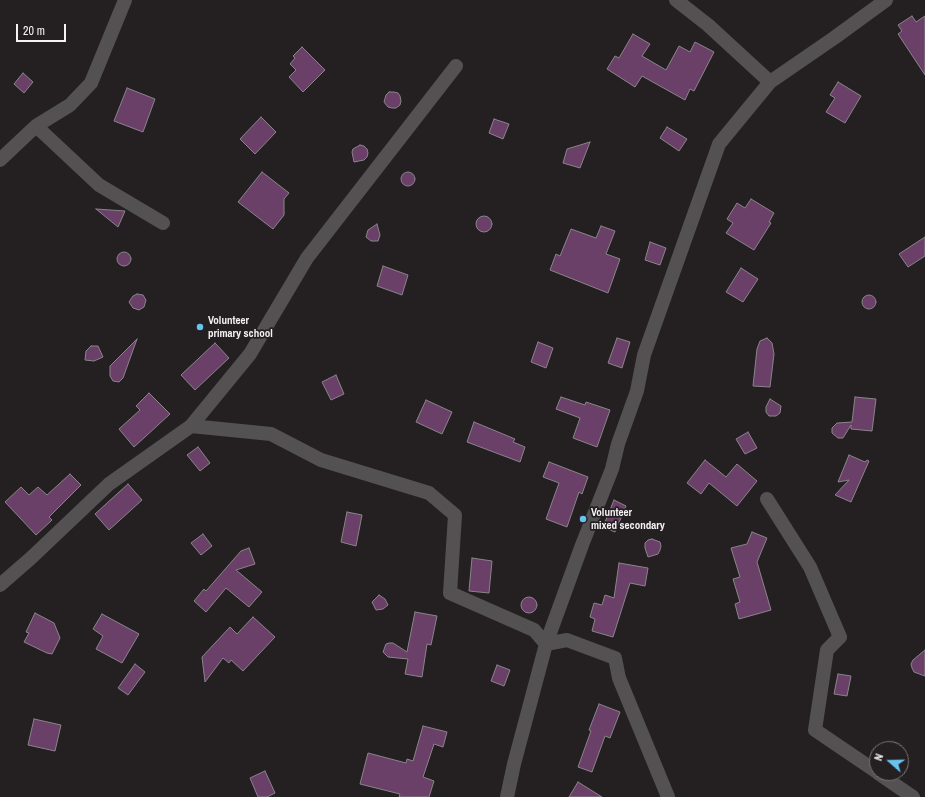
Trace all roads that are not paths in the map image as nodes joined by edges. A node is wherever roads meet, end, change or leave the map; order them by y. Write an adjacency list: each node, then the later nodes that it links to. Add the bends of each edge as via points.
1 (125, 0): 6 (street, via 91,83 70,105)
2 (676, 0): 5 (street, via 708,25)
3 (886, 0): 5 (street)
4 (456, 66): 9 (street, via 307,258 250,354)
5 (770, 82): 12 (street, via 719,144 644,356 637,390 612,469)
6 (36, 126): 7 (street); 8 (street, via 98,186)
7 (0, 160)
8 (163, 223)
9 (191, 426): 11 (street, via 109,484); 12 (street, via 271,434 321,460 429,493 455,515 450,593 534,630)
10 (767, 499): 13 (street, via 810,567 840,637 827,650 815,730)
11 (0, 585)
12 (546, 644): 16 (street); 17 (street, via 567,640 615,658 619,678)
13 (869, 767)
14 (890, 781): 18 (street)
15 (925, 794): 18 (street)
16 (507, 797)
17 (668, 797)
18 (913, 797)

